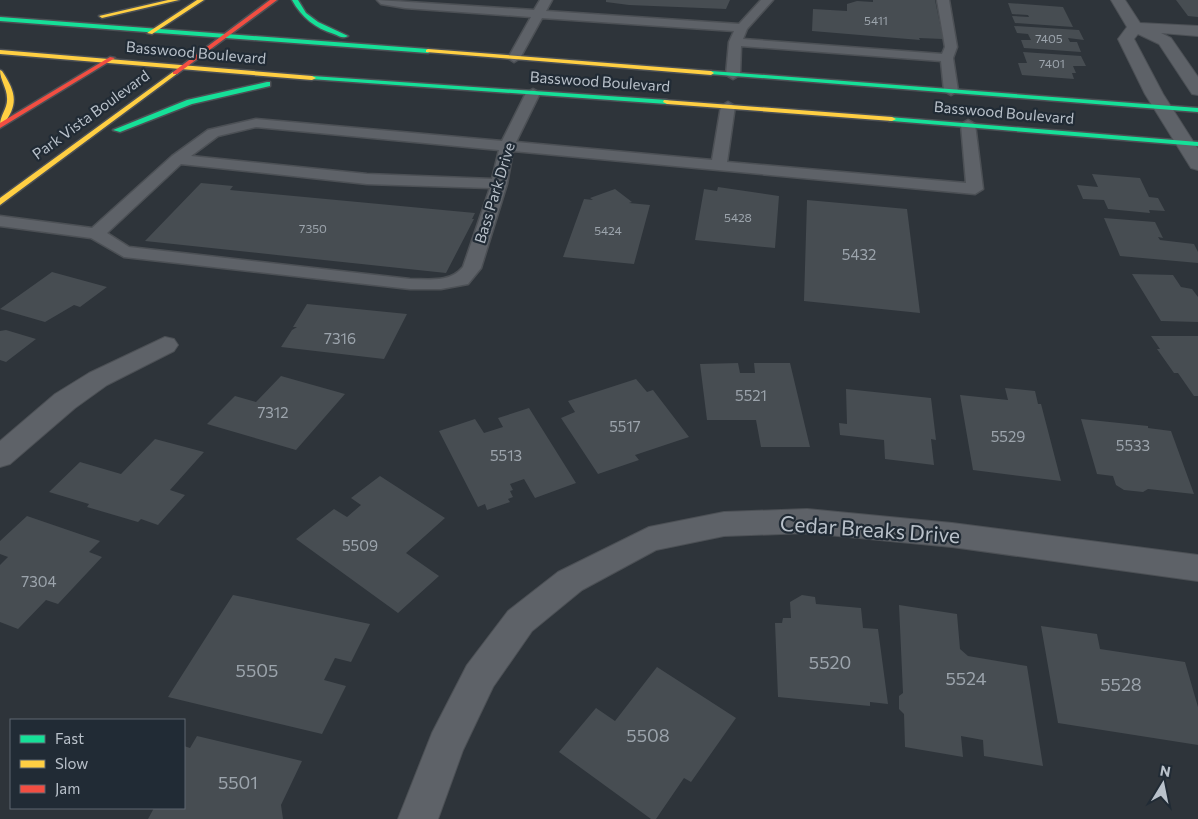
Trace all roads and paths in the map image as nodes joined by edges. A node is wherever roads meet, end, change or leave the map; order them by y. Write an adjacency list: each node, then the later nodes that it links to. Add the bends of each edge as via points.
1 (176, 0): 12 (main road, via 117,14)
2 (201, 0): 15 (main road, Park Vista Boulevard)
3 (274, 0): 17 (main road, Park Vista Boulevard)
4 (295, 0): 20 (main road, via 307,21 323,30)
5 (383, 0): 10 (lane, via 405,5)
6 (546, 0): 10 (lane)
7 (767, 0): 14 (lane)
8 (943, 0): 24 (lane, via 951,47)
9 (1118, 0): 13 (street)
10 (537, 15): 14 (lane); 23 (lane)
11 (0, 20): 12 (main road, Basswood Boulevard)
12 (42, 22): 15 (main road, Basswood Boulevard)
13 (1135, 27): 16 (street); 30 (street, via 1165,41); 34 (street, via 1126,39)
14 (742, 28): 19 (lane)
15 (154, 30): 17 (main road, Basswood Boulevard); 18 (main road, Park Vista Boulevard)
16 (1198, 31)
17 (225, 36): 20 (main road, Basswood Boulevard); 26 (main road, Park Vista Boulevard)
18 (137, 41)
19 (735, 42): 24 (lane); 28 (lane)
20 (379, 48): 23 (main road, Basswood Boulevard)
21 (122, 51): 25 (main road, Park Vista Boulevard)
22 (0, 52): 25 (main road, Basswood Boulevard)
23 (514, 58): 28 (main road, Basswood Boulevard)
24 (947, 58): 31 (lane)
25 (107, 61): 26 (main road, Basswood Boulevard); 36 (main road, Park Vista Boulevard)
26 (183, 67): 29 (main road, Basswood Boulevard); 41 (main road, Park Vista Boulevard)
27 (0, 72): 36 (main road, via 11,90 10,112)
28 (733, 75): 31 (main road, Basswood Boulevard); 33 (main road)
29 (304, 77): 32 (main road, Basswood Boulevard); 41 (main road, via 231,90 152,114)
30 (1198, 90)
31 (951, 91): 34 (main road, Basswood Boulevard)
32 (533, 93): 33 (main road, Basswood Boulevard); 39 (lane, Bass Park Drive)
33 (728, 106): 37 (main road, Basswood Boulevard); 43 (lane)
34 (1162, 107): 35 (main road, Basswood Boulevard); 38 (street)
35 (1198, 110)
36 (0, 124)
37 (968, 124): 38 (main road, Basswood Boulevard); 43 (lane, via 975,189)
38 (1191, 144): 42 (street)
39 (507, 146): 40 (lane, via 256,123 213,133); 43 (lane); 44 (lane, Bass Park Drive)
40 (177, 159): 44 (lane, via 367,179); 47 (lane)
41 (55, 160): 45 (main road, Park Vista Boulevard)
42 (1198, 164)
43 (719, 165)
44 (499, 184): 47 (lane, Bass Park Drive, via 472,268 462,280 440,284 410,284 124,252)
45 (0, 202)
46 (0, 221): 47 (lane)
47 (96, 234)
48 (165, 345): 49 (street, via 98,379 65,401)
49 (0, 457)
50 (1198, 568): 51 (street, Cedar Breaks Drive, via 952,535 807,521 724,524 649,539 570,581 520,621 480,676 446,746)
51 (418, 819)

